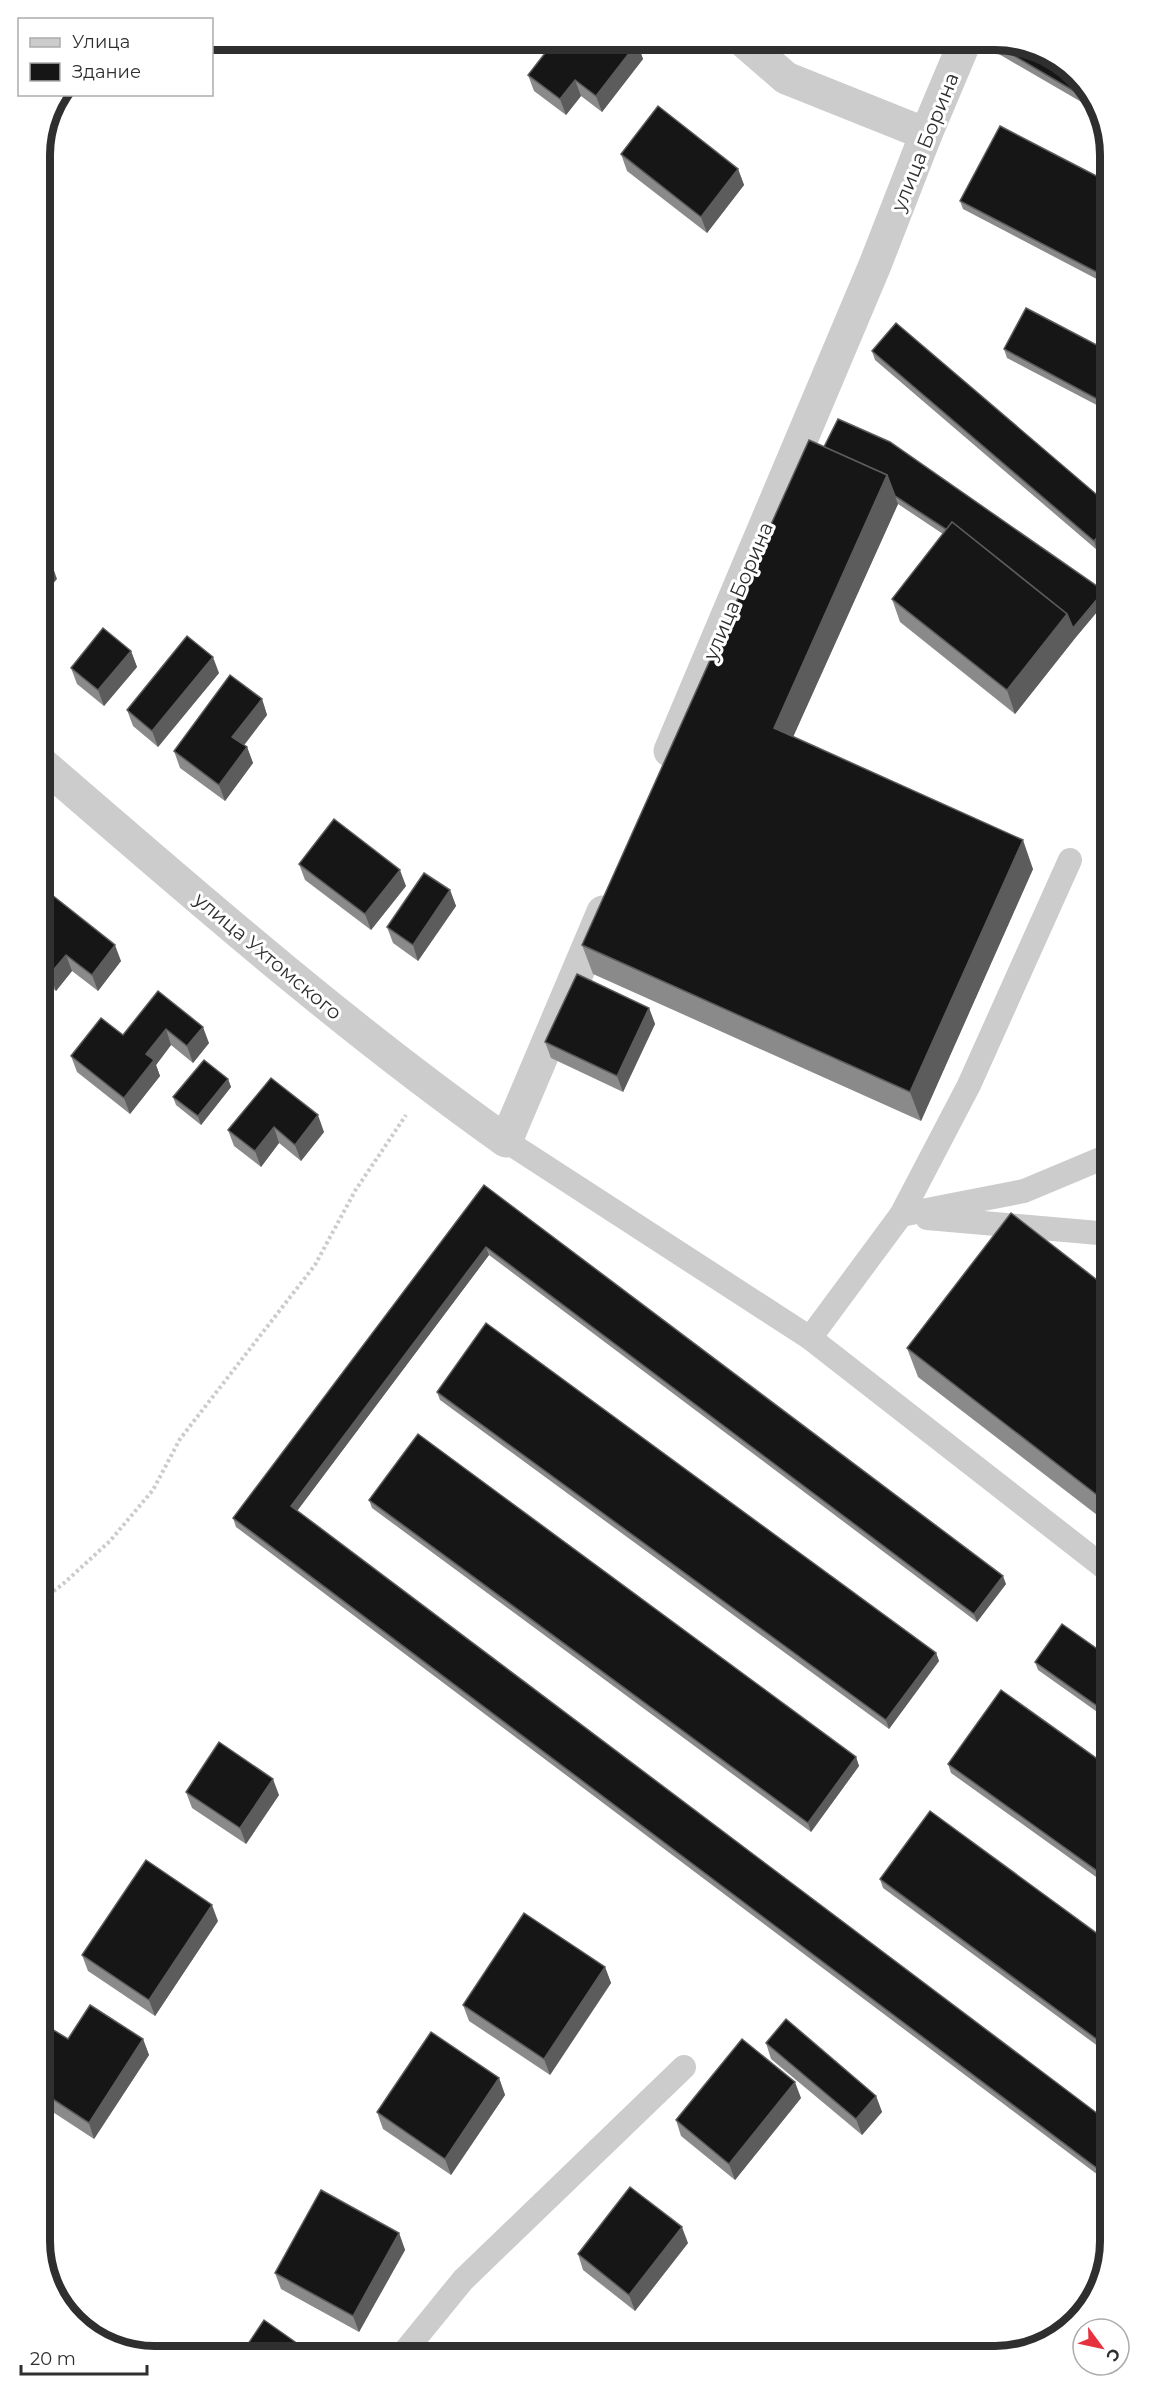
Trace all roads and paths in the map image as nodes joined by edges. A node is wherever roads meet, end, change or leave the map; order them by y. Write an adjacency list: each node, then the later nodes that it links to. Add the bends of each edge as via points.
1 (754, 50): 3 (street, via 786,78)
2 (961, 50): 3 (street, улица Борина)
3 (926, 134): 5 (street, улица Борина, via 875,265)
4 (50, 771): 8 (street, улица Ухтомского, via 269,960)
5 (658, 779)
6 (1071, 861): 11 (lane, via 969,1085)
7 (612, 889): 9 (street)
8 (428, 1086): 9 (street, улица Ухтомского); 15 (path, via 355,1191 315,1265 180,1439 153,1490 110,1541)
9 (506, 1141): 13 (lane)
10 (1100, 1159): 11 (lane, via 1024,1191)
11 (901, 1215): 12 (lane); 13 (lane)
12 (1100, 1233)
13 (810, 1338): 14 (lane)
14 (1100, 1564)
15 (50, 1594)
16 (684, 2067): 17 (lane, via 463,2280)
17 (410, 2345)

